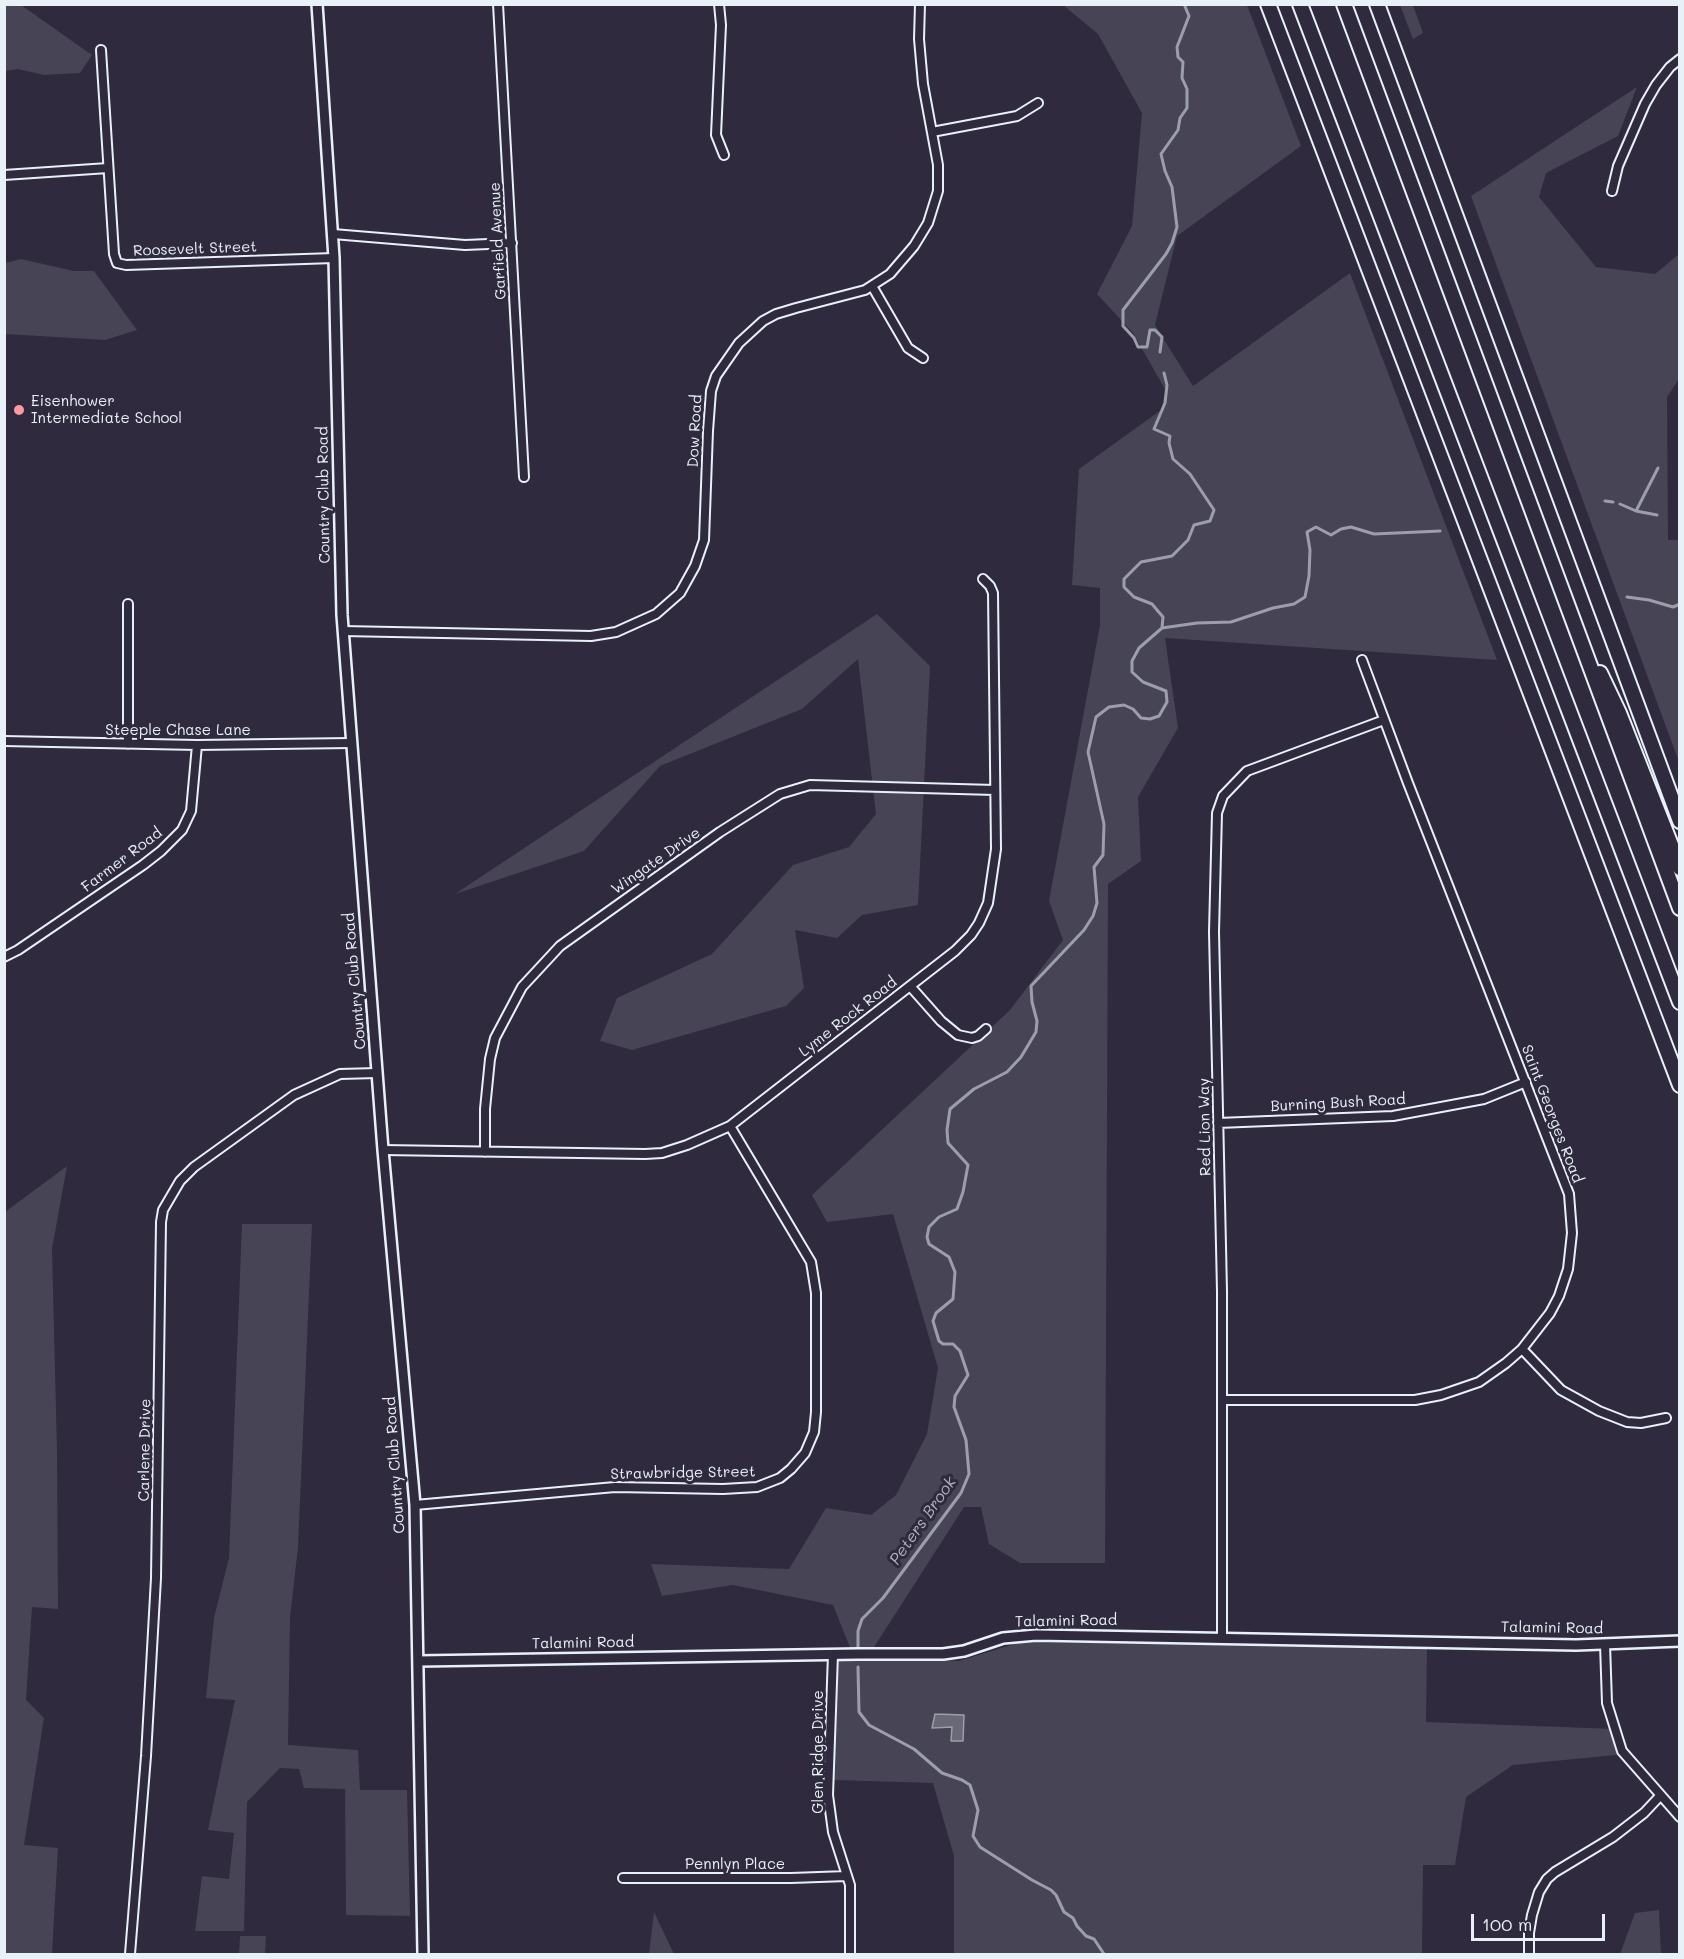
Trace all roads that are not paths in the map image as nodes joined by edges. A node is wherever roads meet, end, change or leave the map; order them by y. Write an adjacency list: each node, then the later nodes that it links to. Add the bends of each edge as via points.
1 (317, 4): 17 (street, Country Club Road)
2 (498, 4): 18 (street, Garfield Avenue)
3 (719, 4): 13 (street, via 716,135)
4 (920, 4): 12 (street, Dow Road, via 923,84)
5 (1268, 4): 43 (highway)
6 (1300, 4): 39 (highway)
7 (1344, 4): 24 (highway)
8 (1377, 4): 34 (highway)
9 (101, 50): 14 (street)
10 (1680, 59): 16 (street, via 1656,85 1646,104 1618,166)
11 (1038, 103): 12 (street, via 1017,116)
12 (932, 132): 20 (street, Dow Road, via 938,165 933,212 914,246 890,274)
13 (724, 155)
14 (108, 168): 15 (street); 19 (street, Roosevelt Street, via 117,262 126,265)
15 (4, 175)
16 (1612, 191)
17 (333, 234): 18 (street, via 465,245); 19 (street, Country Club Road)
18 (512, 243): 22 (street, Garfield Avenue)
19 (334, 258): 26 (street, Country Club Road)
20 (872, 286): 21 (street, via 908,348); 26 (street, Dow Road, via 763,321 739,343 716,376 708,431 704,540 689,580 656,614 616,632 591,636)
21 (923, 358)
22 (524, 477)
23 (982, 579): 33 (street, Lyme Rock Road, via 993,593)
24 (1565, 599): 35 (highway, via 1619,713); 36 (highway)
25 (128, 604): 31 (street)
26 (343, 631): 30 (street, Country Club Road)
27 (1362, 660): 28 (street, Saint Georges Road)
28 (1384, 720): 42 (street, Saint Georges Road); 44 (street, Red Lion Way, via 1247,771 1223,796 1217,813 1214,920)
29 (4, 741): 31 (street, Steeple Chase Lane)
30 (351, 743): 32 (street, Steeple Chase Lane); 41 (street, Country Club Road)
31 (128, 744): 32 (street, Steeple Chase Lane)
32 (197, 745): 37 (street, Farmer Road, via 191,811 182,830 143,865)
33 (996, 790): 38 (street, Lyme Rock Road, via 996,849 988,903 971,935); 47 (street, Wingate Drive, via 810,785 780,794 560,945 522,987 495,1038 486,1082)
34 (1680, 821)
35 (1680, 868)
36 (1680, 908)
37 (4, 957)
38 (910, 986): 40 (street, via 958,1035 972,1038); 45 (street, Lyme Rock Road)
39 (1680, 1002)
40 (986, 1029)
41 (377, 1072): 46 (street, Country Club Road); 61 (street, Carlene Drive, via 340,1074 294,1095 194,1167 180,1181 163,1210 156,1578)
42 (1526, 1082): 44 (street, Burning Bush Road, via 1484,1100 1400,1115); 48 (street, Saint Georges Road, via 1569,1194 1572,1233 1568,1269 1559,1296)
43 (1680, 1085)
44 (1218, 1123): 49 (street, Red Lion Way)
45 (730, 1126): 47 (street, Lyme Rock Road, via 687,1145 645,1154); 51 (street, Strawbridge Street, via 811,1262 816,1293 816,1412 814,1432 805,1453 780,1479 757,1487 615,1487)
46 (383, 1150): 47 (street, Lyme Rock Road); 51 (street, Country Club Road)
47 (485, 1152)
48 (1522, 1349): 49 (street, Saint Georges Road, via 1479,1382 1415,1400); 50 (street, via 1561,1390 1599,1412 1627,1422)
49 (1222, 1400): 52 (street, Red Lion Way)
50 (1666, 1418)
51 (415, 1505): 56 (street, Country Club Road)
52 (1222, 1638): 54 (street, Talamini Road); 55 (street, Talamini Road, via 1036,1635 1003,1638 943,1654)
53 (1680, 1641): 54 (street, Talamini Road)
54 (1605, 1644): 57 (street, via 1605,1685 1622,1751)
55 (833, 1654): 56 (street, Talamini Road); 59 (street, Glen Ridge Drive, via 828,1795 833,1832)
56 (419, 1661): 62 (street, Country Club Road)
57 (1660, 1796): 58 (street); 64 (street, via 1613,1837 1548,1879 1532,1915)
58 (1680, 1817)
59 (847, 1876): 60 (street, Pennlyn Place); 63 (street, Glen Ridge Drive)
60 (623, 1878)
61 (130, 1954)
62 (423, 1954)
63 (850, 1954)
64 (1529, 1954)

